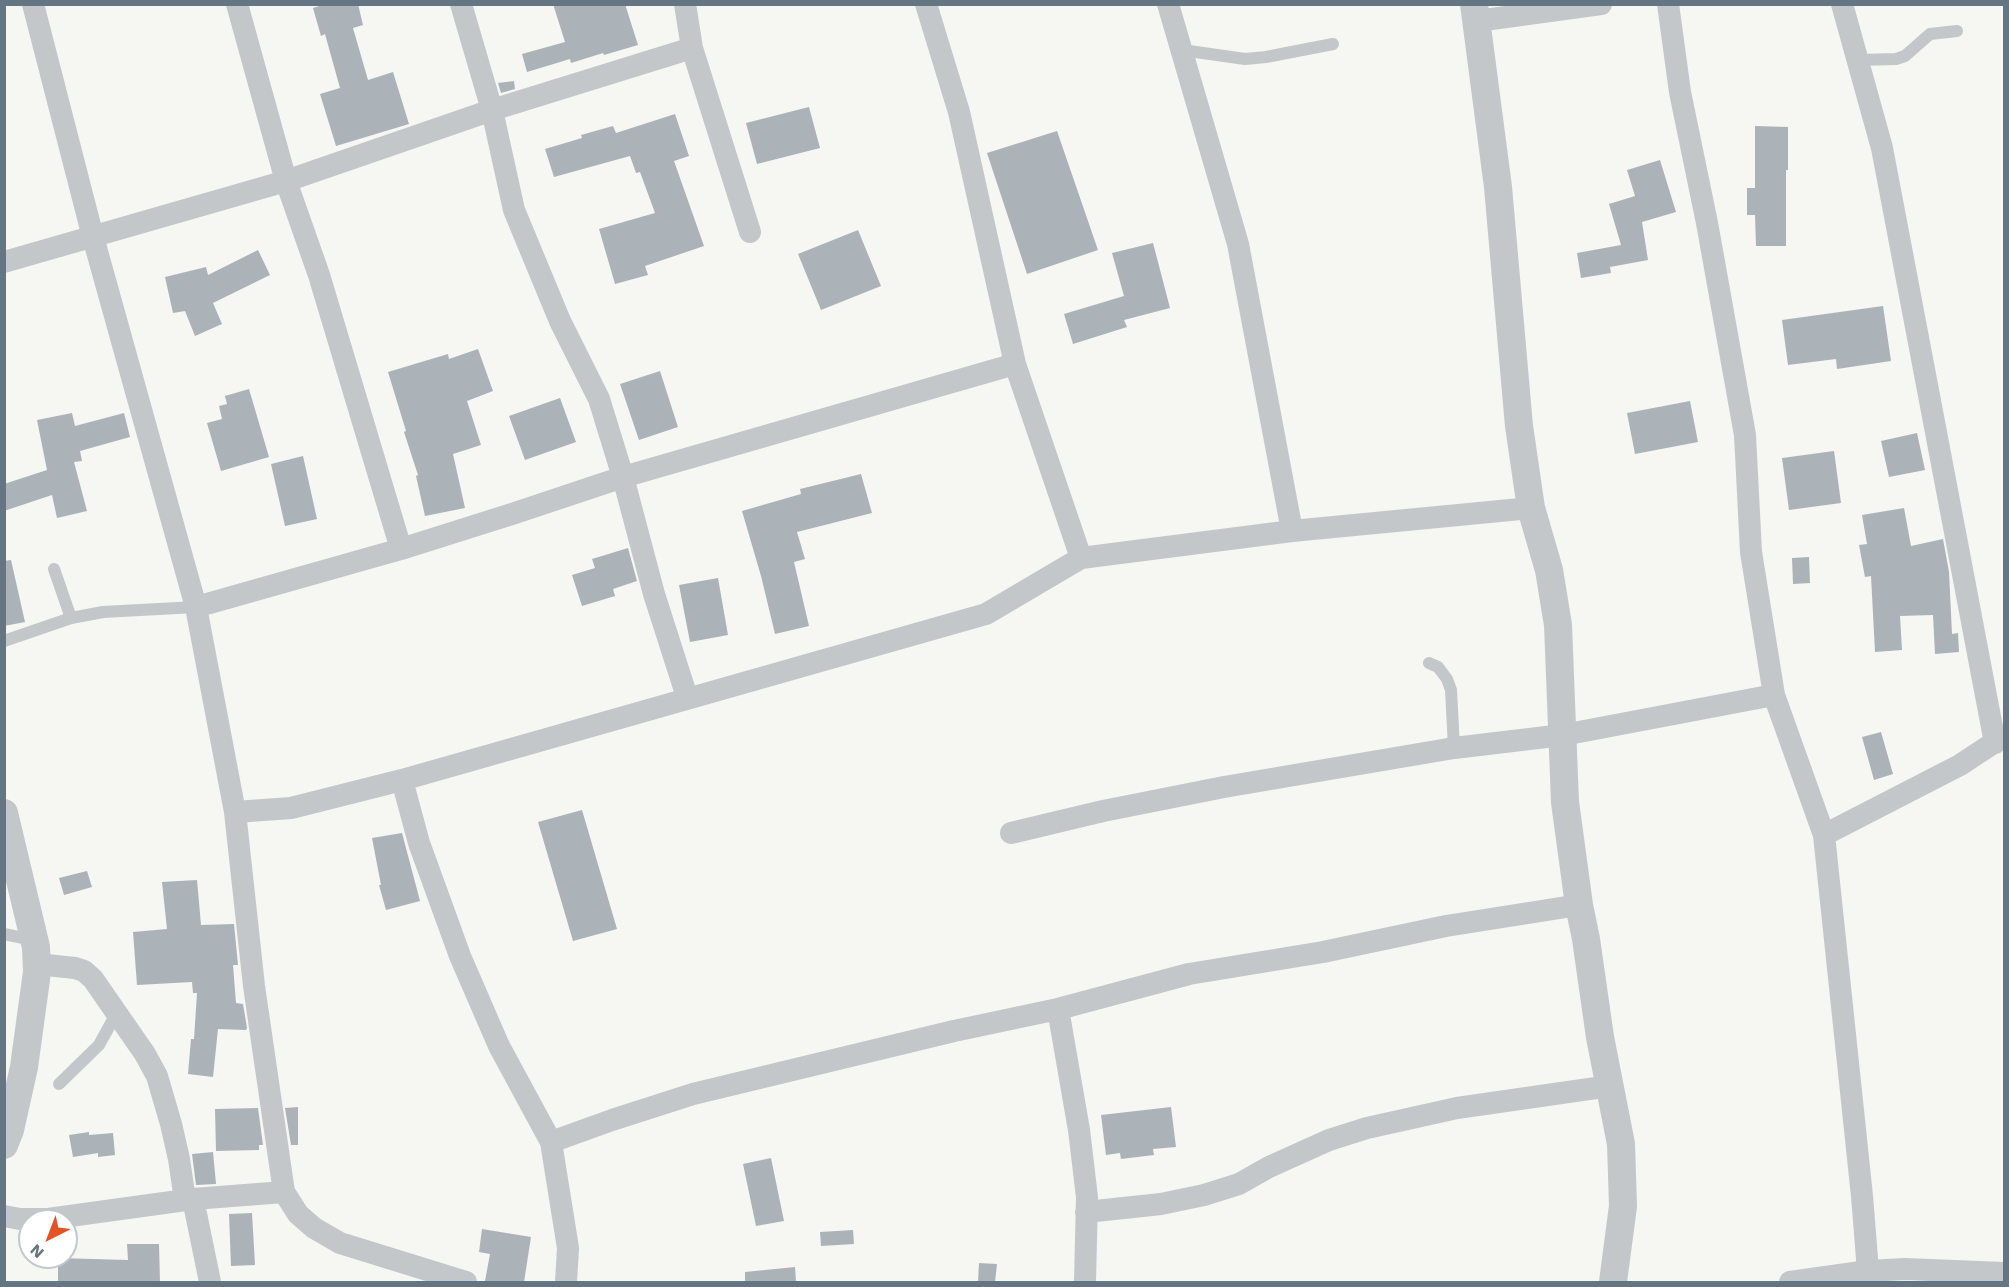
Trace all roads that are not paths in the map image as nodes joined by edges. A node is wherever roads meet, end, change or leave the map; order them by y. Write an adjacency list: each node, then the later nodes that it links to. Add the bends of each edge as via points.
1 (33, 4): 19 (street)
2 (237, 4): 17 (street)
3 (461, 4): 16 (street)
4 (685, 4): 13 (street)
5 (926, 4): 21 (street, via 960,112)
6 (1168, 4): 14 (street)
7 (1601, 4): 10 (street)
8 (1668, 4): 32 (street, via 1680,92 1744,435 1751,552)
9 (1842, 4): 15 (street)
10 (1475, 13): 23 (street, via 1499,198 1519,426)
11 (1957, 31): 15 (lane, via 1930,34 1896,59)
12 (1333, 44): 14 (lane, via 1245,59)
13 (692, 48): 16 (street); 18 (street)
14 (1182, 50): 24 (street, via 1238,244)
15 (1858, 60): 35 (street, via 1882,148)
16 (492, 110): 17 (street); 22 (street, via 514,210 560,321 599,399)
17 (286, 181): 19 (street); 25 (street, via 319,274)
18 (750, 232)
19 (93, 237): 20 (street); 28 (street)
20 (4, 262)
21 (1015, 364): 22 (street); 26 (street)
22 (623, 477): 25 (street); 33 (street)
23 (1531, 508): 24 (street); 34 (street, via 1549,570 1558,625)
24 (1292, 531): 26 (street)
25 (401, 549): 28 (street)
26 (1081, 558): 33 (street, via 986,614)
27 (54, 569): 29 (lane)
28 (196, 607): 29 (lane, via 104,612); 38 (street)
29 (71, 618): 30 (lane)
30 (4, 641)
31 (1429, 663): 36 (lane, via 1438,667 1451,690)
32 (1774, 696): 34 (street); 41 (street)
33 (687, 698): 37 (street)
34 (1563, 735): 36 (street); 42 (street, via 1565,802)
35 (2000, 740): 41 (street)
36 (1454, 748): 40 (street, via 1224,787)
37 (402, 780): 38 (street, via 291,808); 49 (street, via 419,843 460,956 499,1046)
38 (235, 812): 51 (street, via 254,986)
39 (4, 813): 44 (street)
40 (1011, 833)
41 (1824, 835): 55 (street)
42 (1579, 905): 45 (street, via 1189,974); 48 (street)
43 (4, 934): 44 (lane)
44 (36, 952): 46 (street, via 84,971); 50 (street, via 31,1026)
45 (1058, 1009): 49 (street, via 693,1094); 53 (street, via 1079,1130)
46 (116, 1014): 47 (lane, via 99,1045); 52 (street, via 157,1076)
47 (59, 1084)
48 (1610, 1086): 53 (street, via 1457,1108 1366,1128 1329,1140 1239,1184 1204,1195); 61 (street, via 1621,1144 1623,1206)
49 (551, 1142): 59 (street, via 568,1248)
50 (4, 1146)
51 (284, 1192): 52 (street); 58 (street, via 298,1214 340,1244)
52 (189, 1200): 54 (street, via 48,1219); 57 (street)
53 (1086, 1212): 60 (street)
54 (4, 1216)
55 (1868, 1271): 56 (street); 62 (street)
56 (2004, 1273)
57 (210, 1282)
58 (466, 1282)
59 (566, 1282)
60 (1085, 1282)
61 (1613, 1282)
62 (1791, 1282)

